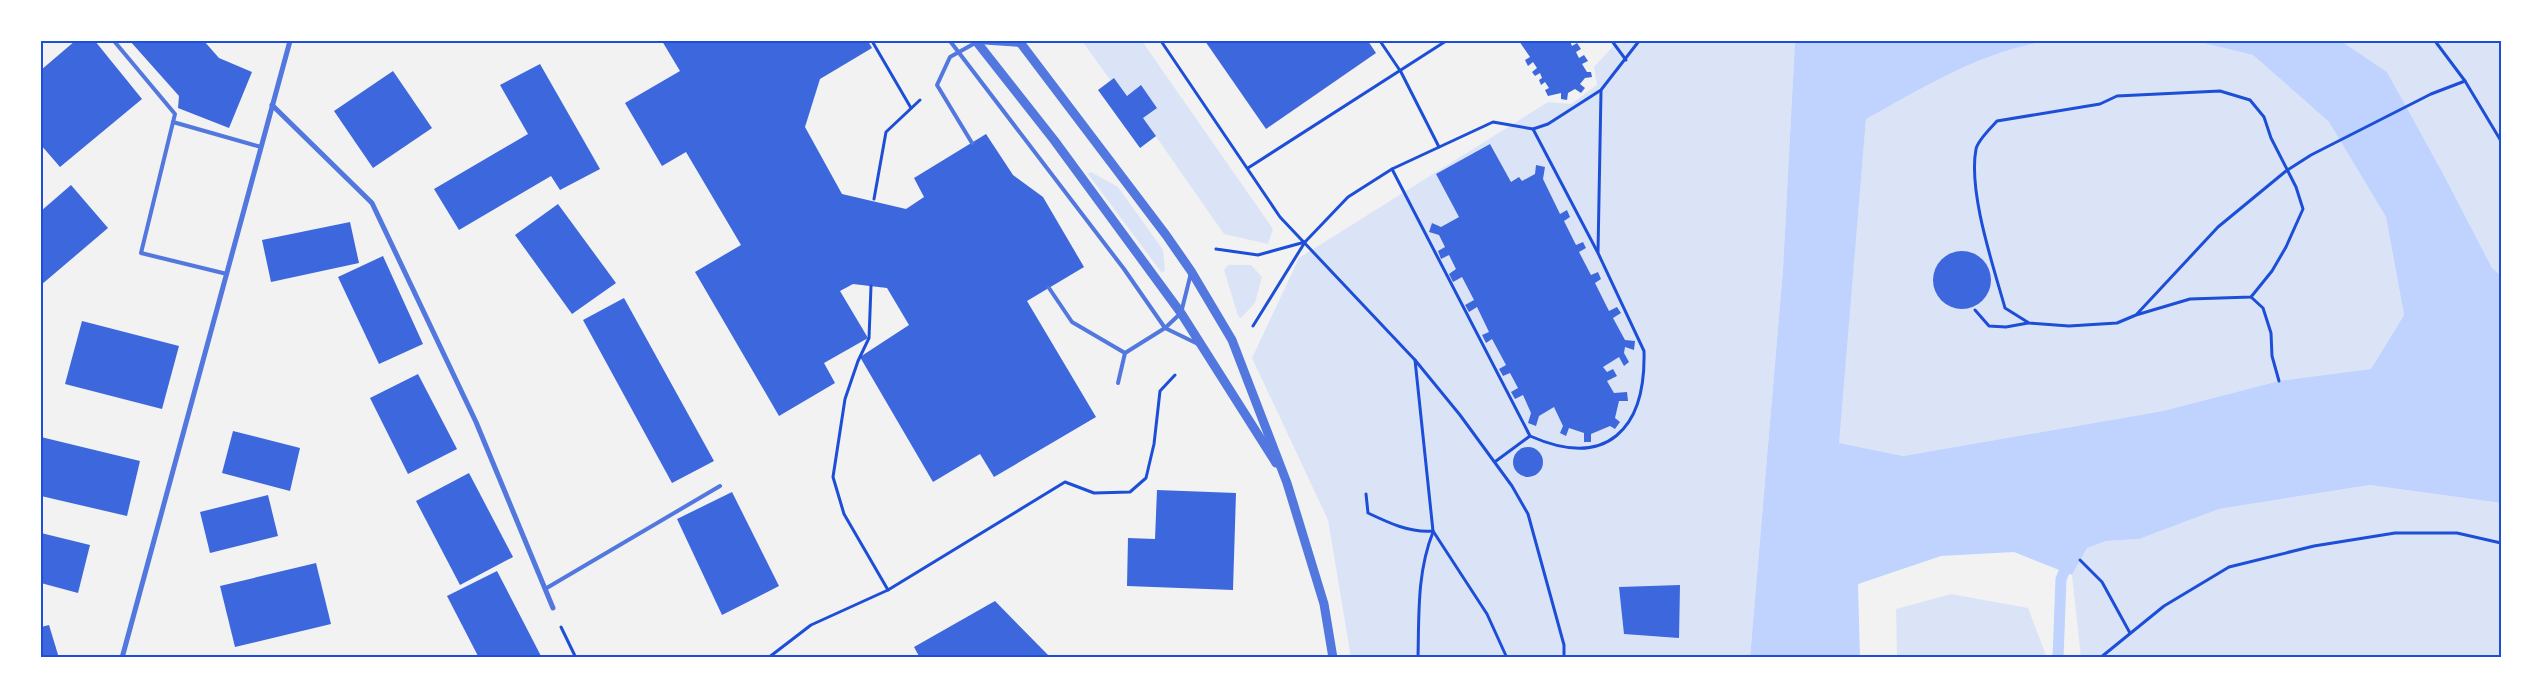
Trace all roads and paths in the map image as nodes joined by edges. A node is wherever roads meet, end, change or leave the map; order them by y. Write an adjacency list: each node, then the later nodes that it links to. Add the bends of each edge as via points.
1 (114, 41): 21 (lane, via 175,114)
2 (290, 41): 19 (street)
3 (872, 41): 20 (path)
4 (950, 41): 13 (lane)
5 (1161, 41): 27 (path)
6 (1380, 41): 15 (path)
7 (1446, 41): 15 (path)
8 (1612, 41): 14 (path)
9 (1638, 41): 14 (path)
10 (2435, 41): 16 (path)
11 (976, 42): 12 (lane); 13 (lane); 40 (street, via 1054,140)
12 (1021, 43): 34 (street)
13 (959, 52): 17 (lane, via 950,57); 44 (lane)
14 (1626, 60): 18 (path)
15 (1401, 72): 26 (path); 27 (path)
16 (2465, 81): 23 (path); 29 (path, via 2431,94 2311,155)
17 (937, 85): 20 (path); 24 (lane)
18 (1601, 90): 22 (path, via 1548,124); 33 (path)
19 (272, 105): 25 (street); 59 (street, via 372,203 476,422)
20 (911, 108): 30 (path, via 886,132)
21 (173, 122): 25 (lane); 35 (lane, via 141,253)
22 (1534, 129): 26 (path, via 1494,122); 33 (path)
23 (2501, 141)
24 (972, 142)
25 (261, 147): 35 (street)
26 (1439, 147): 28 (path)
27 (1248, 168): 31 (path, via 1280,217)
28 (1392, 169): 31 (path, via 1348,197); 51 (path)
29 (2286, 172): 38 (path, via 2296,187 2303,209 2286,247); 41 (path, via 2218,227); 42 (path, via 2264,117 2250,100 2220,91 2117,96 2100,104 1997,121 1976,147 1979,207 2005,308)
30 (874, 200)
31 (1305, 242): 32 (path, via 1258,254); 43 (path); 47 (path)
32 (1216, 249)
33 (1598, 253): 51 (path, via 1644,351 1639,401 1628,425 1601,446 1552,446)
34 (1191, 271): 40 (lane); 53 (street, via 1232,340)
35 (227, 274): 63 (street)
36 (871, 286): 60 (path, via 869,338 845,399 832,477 844,514)
37 (1049, 288): 46 (lane, via 1072,322)
38 (2251, 297): 41 (path, via 2190,299); 49 (path, via 2264,308 2272,333 2272,356)
39 (1975, 310): 42 (path, via 1989,326)
40 (1181, 313): 44 (lane); 45 (street)
41 (2136, 315): 42 (path, via 2117,323 2069,326)
42 (2029, 323)
43 (1253, 326)
44 (1165, 328): 45 (lane); 46 (lane)
45 (1204, 348): 53 (street)
46 (1125, 353): 50 (lane)
47 (1415, 360): 52 (path); 56 (path)
48 (1175, 375): 60 (path, via 1160,392 1146,478 1130,492 1094,493 1065,482)
49 (2279, 381)
50 (1118, 383)
51 (1530, 436): 52 (path)
52 (1496, 461): 69 (path, via 1528,514 1564,645)
53 (1288, 483): 66 (street, via 1324,604)
54 (720, 486): 59 (lane)
55 (1366, 494): 56 (path, via 1368,513 1398,526 1420,532)
56 (1433, 531): 67 (path, via 1420,578); 68 (path, via 1487,614)
57 (2501, 544): 62 (path, via 2457,533 2395,533 2314,546 2229,567 2164,606)
58 (2080, 560): 62 (path, via 2102,582)
59 (544, 589): 61 (street)
60 (888, 590): 65 (path, via 811,625)
61 (553, 608): 64 (path)
62 (2130, 634): 70 (path)
63 (122, 658)
64 (576, 658)
65 (768, 658)
66 (1333, 658)
67 (1418, 658)
68 (1508, 658)
69 (1564, 658)
70 (2100, 658)

